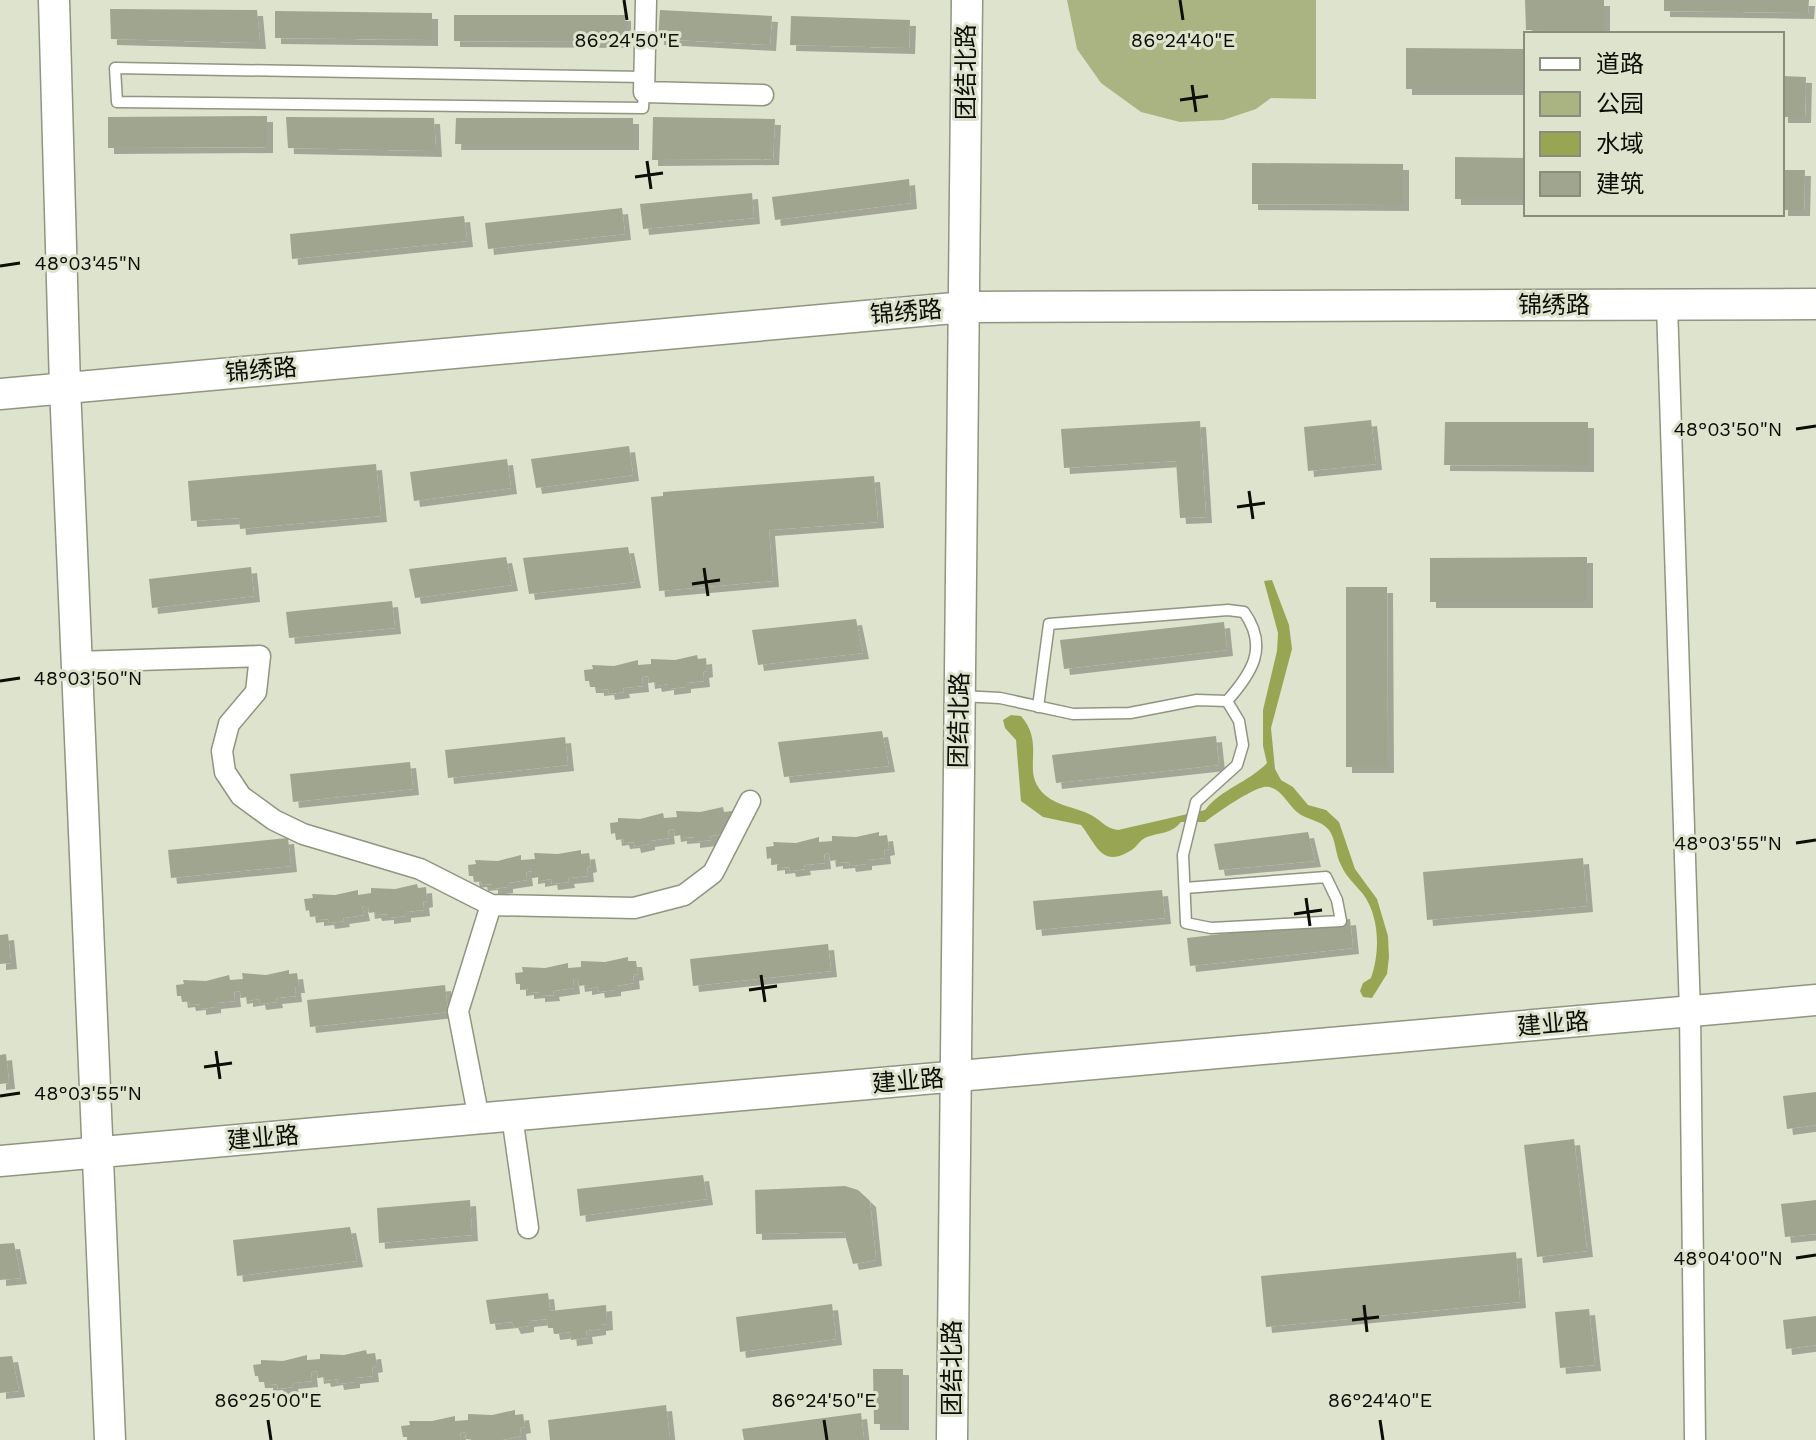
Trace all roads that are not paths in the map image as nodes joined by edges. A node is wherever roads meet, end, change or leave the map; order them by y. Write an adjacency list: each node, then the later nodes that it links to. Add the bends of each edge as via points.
1 (54, 0): 9 (street)
2 (646, 0): 4 (street)
3 (967, 0): 8 (street, 团结北路)
4 (644, 84): 4 (lane, via 643,108 117,102 115,68); 5 (street)
5 (763, 95)
6 (1816, 304): 7 (street, 锦绣路)
7 (1667, 305): 8 (street, 锦绣路); 19 (street)
8 (965, 307): 9 (street, 锦绣路); 12 (street, 团结北路)
9 (65, 387): 10 (street, 锦绣路); 11 (street)
10 (0, 394)
11 (77, 662): 17 (street, via 260,656 256,692 229,724 222,751 225,772 241,796 303,834 420,869); 23 (street)
12 (959, 696): 14 (lane); 20 (street, 团结北路)
13 (1227, 701): 14 (lane, via 1197,700 1130,713 1073,714); 14 (lane, via 1248,678 1256,642 1244,612 1228,610 1049,624); 16 (lane, via 1239,721 1243,745 1237,765 1196,802 1183,855)
14 (1038, 707)
15 (750, 801): 17 (street, via 713,873 684,895 634,908)
16 (1185, 888): 16 (lane, via 1186,923 1211,928 1341,921 1326,877)
17 (491, 905): 22 (street, via 458,1011)
18 (1816, 1000): 19 (street, 建业路)
19 (1690, 1012): 20 (street, 建业路); 28 (street)
20 (953, 1077): 21 (street, 建业路); 27 (street, 团结北路)
21 (512, 1116): 22 (street, 建业路); 25 (street)
22 (479, 1119): 23 (street, 建业路)
23 (99, 1152): 24 (street, 建业路); 26 (street)
24 (0, 1161)
25 (528, 1228)
26 (110, 1440)
27 (952, 1440)
28 (1695, 1440)

